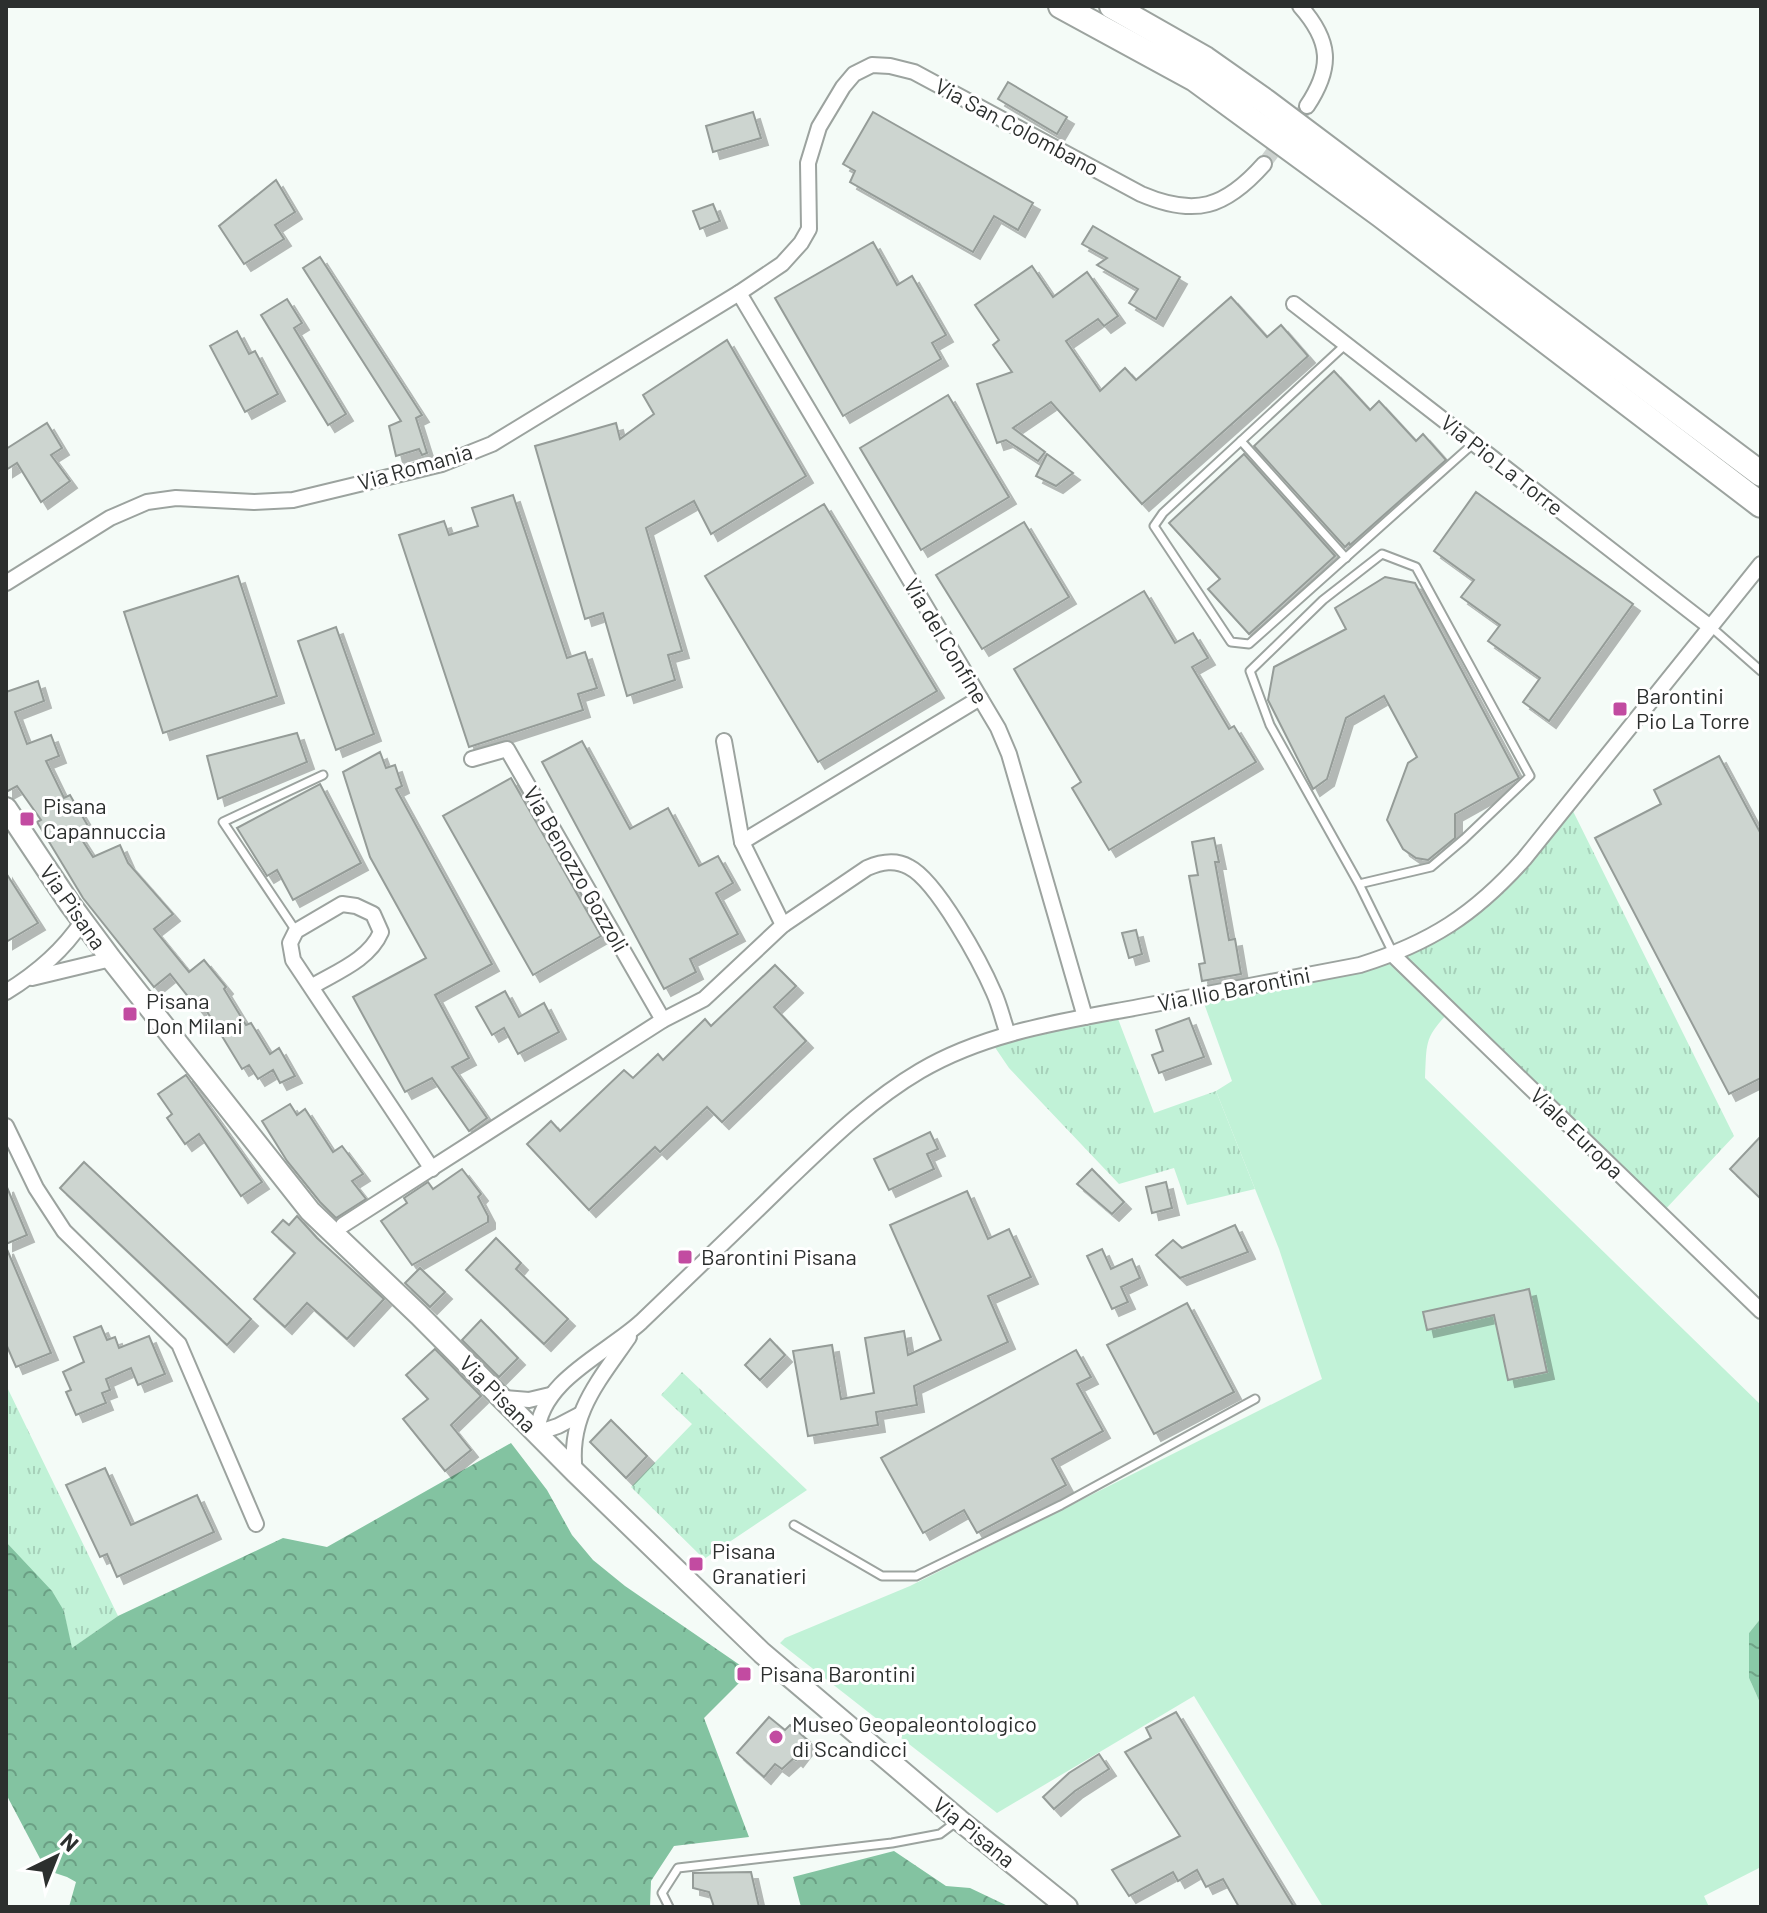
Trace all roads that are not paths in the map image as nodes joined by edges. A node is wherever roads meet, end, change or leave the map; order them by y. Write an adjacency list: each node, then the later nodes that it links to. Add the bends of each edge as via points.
1 (1061, 6): 13 (highway, via 1195,79)
2 (1112, 6): 12 (highway, via 1205,59 1266,102)
3 (1300, 6): 4 (street, via 1321,37 1327,58 1324,76)
4 (1307, 106)
5 (808, 163): 6 (street, Via San Colombano, via 819,127 843,87 854,74 881,65 914,72 1168,205 1210,204 1246,184); 7 (street, Via Romania, via 807,233 782,264)
6 (1264, 164)
7 (739, 293): 16 (street, Via Romania, via 492,444 442,464 293,500 147,502 110,518); 19 (street, Via del Confine)
8 (1294, 304): 9 (street, Via Pio La Torre)
9 (1346, 344): 10 (lane); 11 (street, Via Pio La Torre)
10 (1241, 441): 14 (lane); 14 (lane, via 1154,526 1231,642 1249,644)
11 (1474, 443): 14 (lane); 17 (street, Via Pio La Torre)
12 (1761, 474)
13 (1761, 505)
14 (1346, 558)
15 (1761, 564): 17 (street, Via Ilio Barontini)
16 (6, 583)
17 (1709, 626): 18 (lane); 29 (street, Via Ilio Barontini, via 1512,873 1459,920)
18 (1761, 671)
19 (980, 698): 24 (street); 34 (street, Via del Confine, via 1009,754)
20 (724, 741): 24 (street)
21 (472, 759): 35 (street, Via Benozzo Gozzoli, via 507,749)
22 (323, 775): 28 (lane, via 223,822)
23 (6, 808): 26 (main road, Via Pisana)
24 (742, 842): 27 (street)
25 (1359, 884): 25 (lane, via 1270,725 1250,671 1323,600 1382,554 1416,567 1530,776 1431,867); 29 (lane)
26 (82, 922): 30 (main road, Via Pisana); 31 (street)
27 (783, 925): 35 (street, via 704,999); 36 (street, via 874,865 909,866 927,880 960,932 994,992)
28 (296, 931): 32 (street, via 290,943 293,960); 32 (street, via 342,904 373,914 381,932 364,955)
29 (1393, 955): 34 (street, Via Ilio Barontini); 40 (street, Viale Europa)
30 (111, 959): 31 (street); 43 (main road, Via Pisana, via 310,1211)
31 (28, 979): 33 (street)
32 (311, 987): 38 (street)
33 (6, 992)
34 (1085, 1017): 36 (street, Via Ilio Barontini)
35 (663, 1020): 38 (street)
36 (1008, 1034): 41 (street, Via Ilio Barontini, via 923,1069 884,1095)
37 (6, 1126): 48 (street, via 64,1231 179,1344)
38 (432, 1169): 39 (street)
39 (343, 1225)
40 (1761, 1311)
41 (638, 1324): 42 (street, Via Ilio Barontini); 45 (street, Via Ilio Barontini)
42 (550, 1395): 43 (street); 46 (street)
43 (504, 1398): 46 (main road, Via Pisana)
44 (1255, 1399): 49 (lane, via 1061,1505 916,1576 882,1576)
45 (579, 1415): 46 (street); 47 (street, Via Ilio Barontini, via 572,1447)
46 (537, 1433): 47 (main road, Via Pisana)
47 (576, 1473): 50 (main road, Via Pisana, via 762,1653)
48 (256, 1524)
49 (794, 1525)
50 (959, 1820): 51 (lane, via 940,1834 892,1843 678,1868 662,1893); 52 (main road, Via Pisana)
51 (669, 1907)
52 (1067, 1907)

